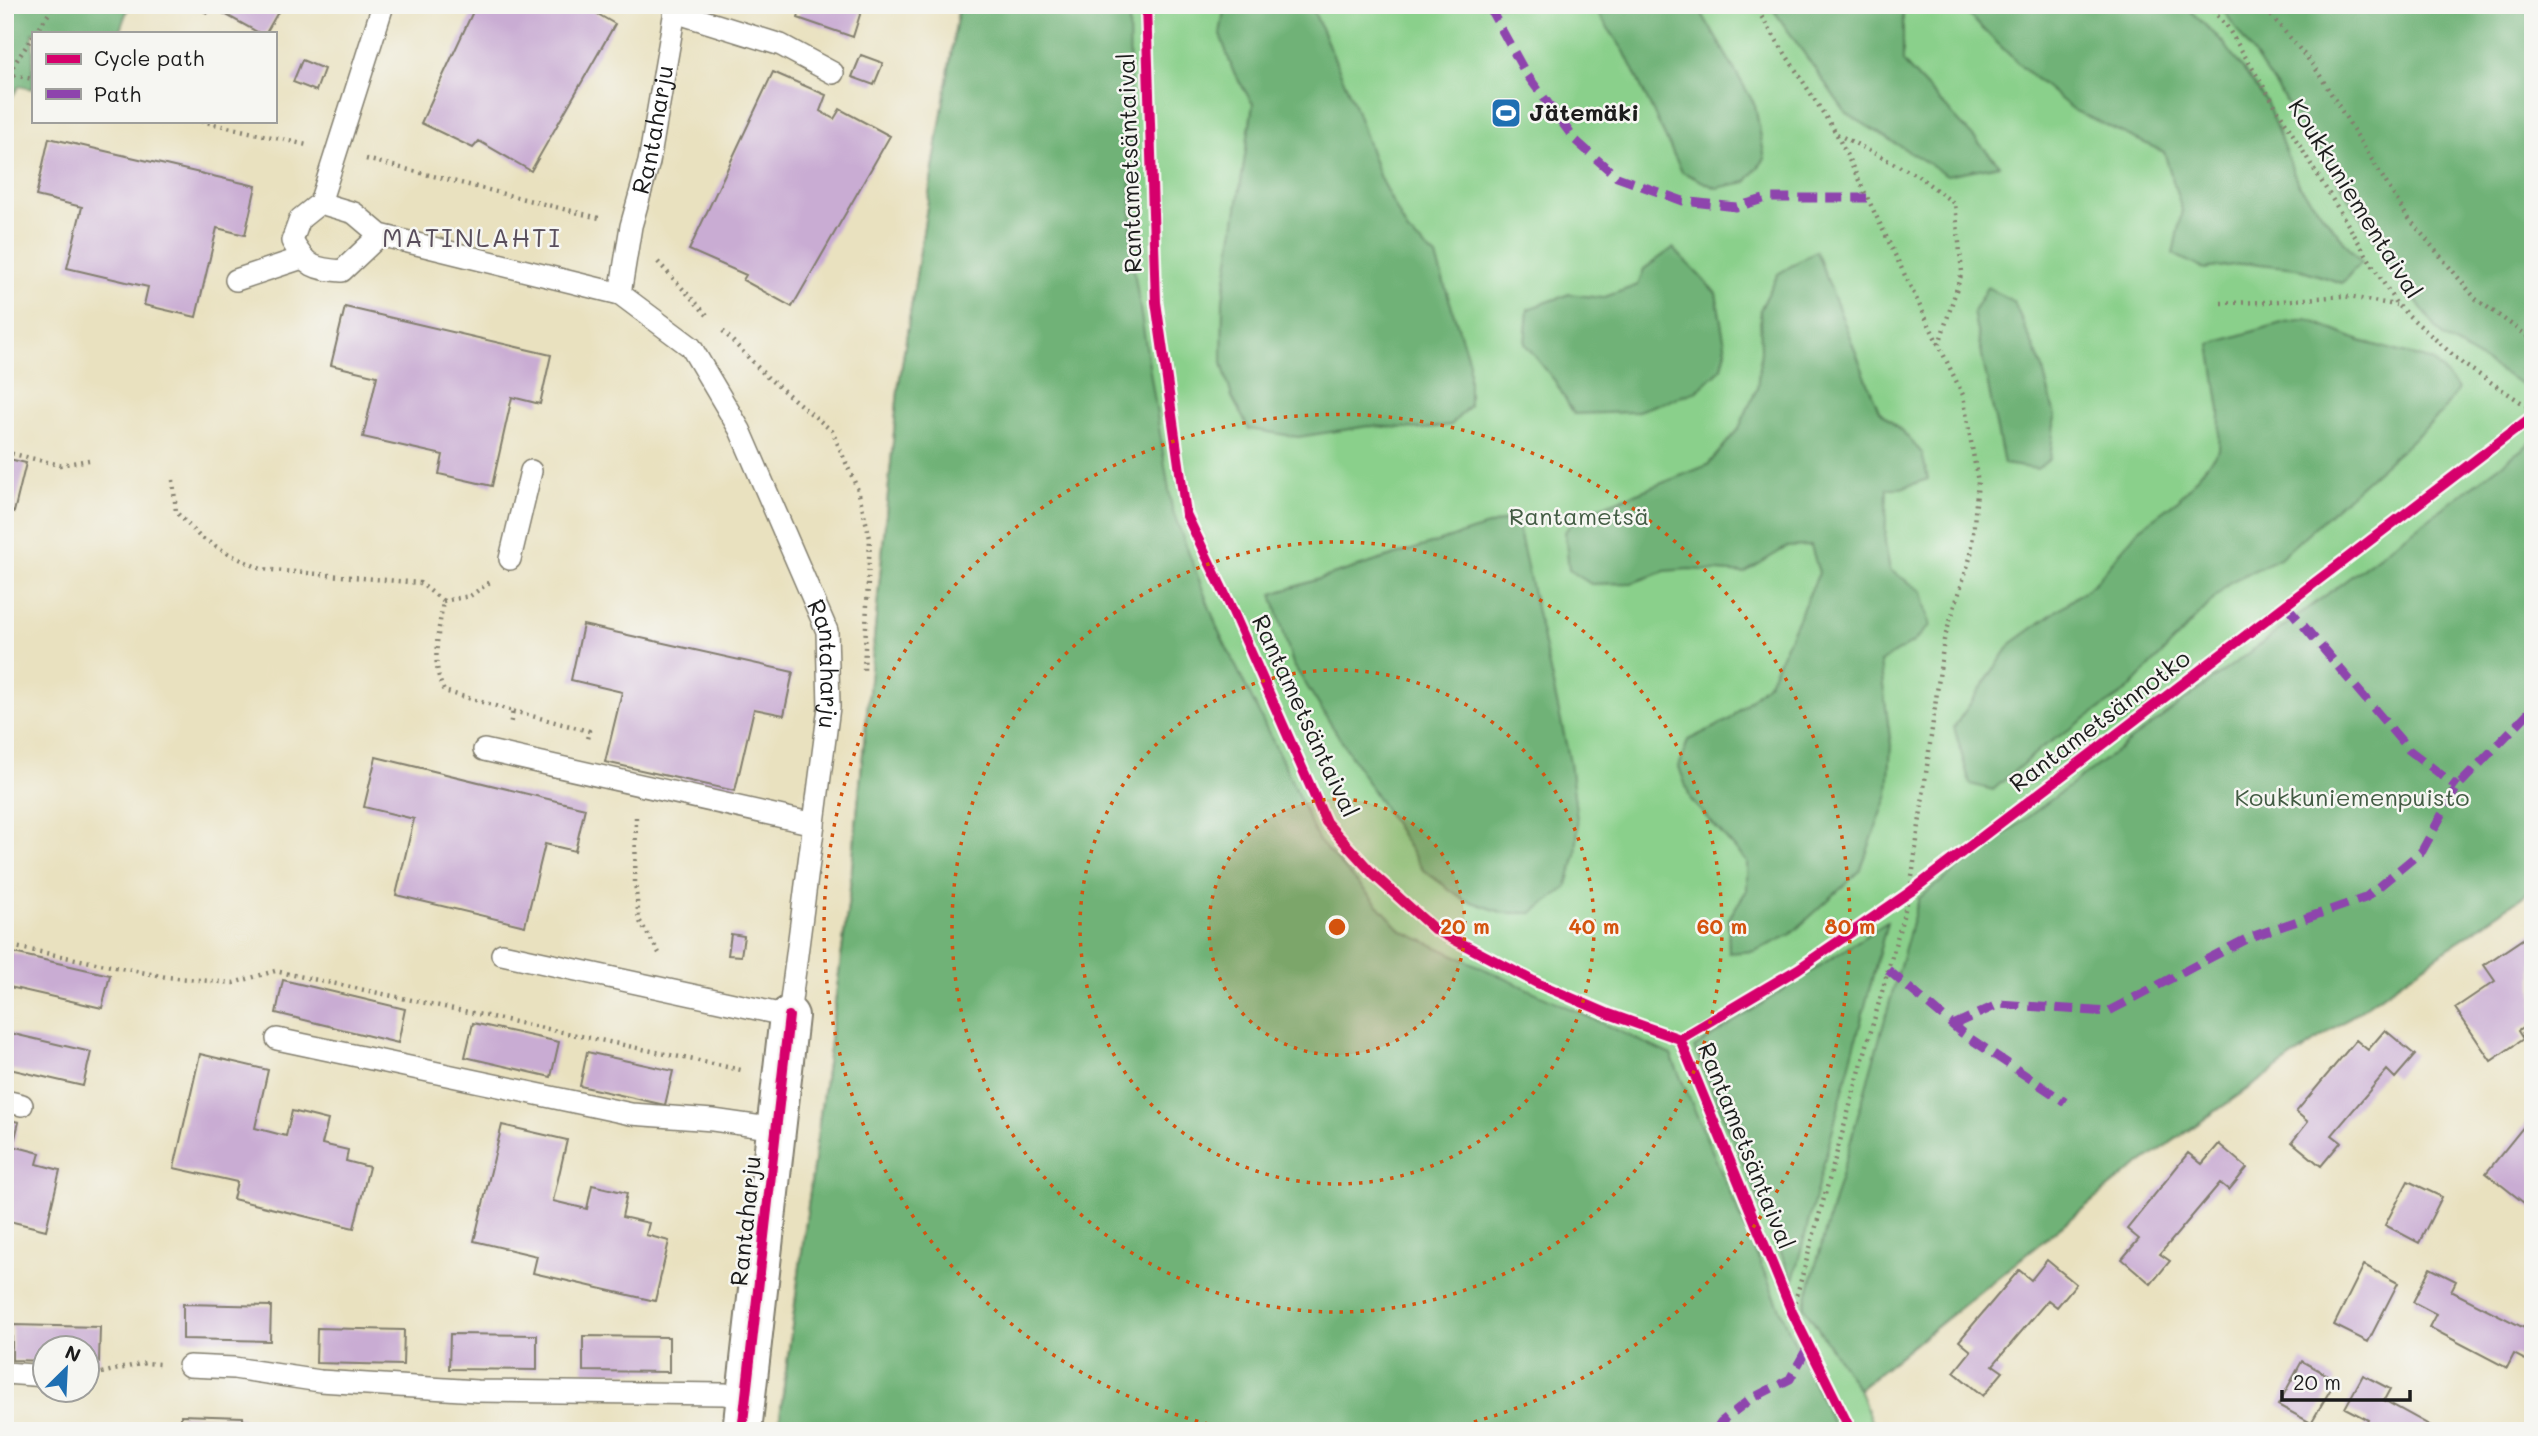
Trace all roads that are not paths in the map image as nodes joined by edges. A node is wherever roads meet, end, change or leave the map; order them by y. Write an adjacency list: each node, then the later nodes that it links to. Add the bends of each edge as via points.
1 (383, 5): 4 (lane)
2 (676, 9): 3 (lane, via 782,45); 8 (lane, Rantaharju)
3 (834, 73)
4 (320, 203): 5 (lane, Rantaharju, via 354,213); 6 (lane, via 300,219 292,241)
5 (380, 235): 6 (lane, via 342,271 317,269); 8 (lane, Rantaharju)
6 (302, 258): 7 (lane)
7 (236, 280)
8 (620, 294): 12 (lane, Rantaharju, via 691,347 740,430 827,631 829,707)
9 (531, 471): 10 (lane)
10 (510, 559)
11 (493, 752): 12 (lane)
12 (814, 824): 14 (lane, Rantaharju)
13 (502, 954): 14 (lane)
14 (789, 1016): 16 (street, Rantaharju)
15 (277, 1038): 16 (lane, via 631,1114)
16 (777, 1129): 20 (street, Rantaharju)
17 (189, 1366): 20 (lane, via 320,1381 477,1391 724,1394)
18 (5, 1373): 19 (lane)
19 (32, 1375)
20 (745, 1414)

